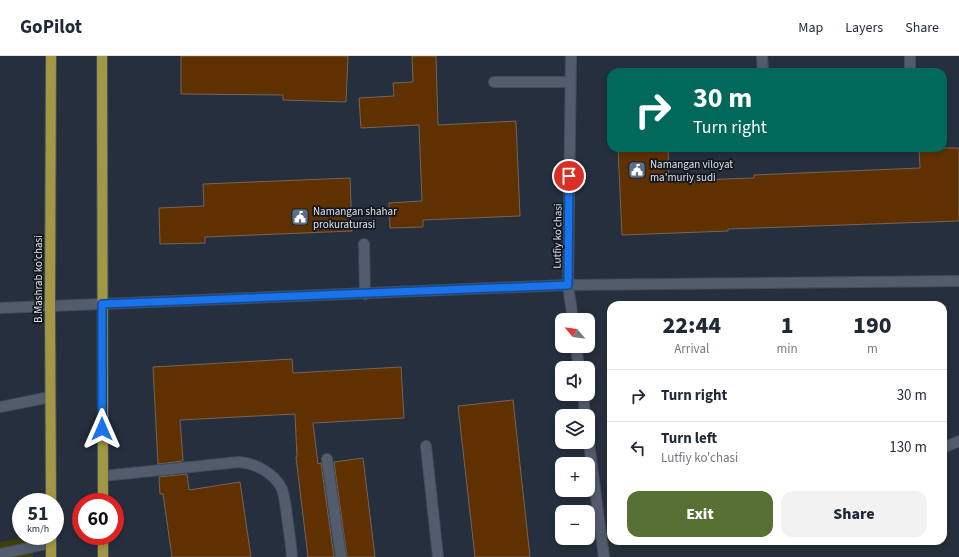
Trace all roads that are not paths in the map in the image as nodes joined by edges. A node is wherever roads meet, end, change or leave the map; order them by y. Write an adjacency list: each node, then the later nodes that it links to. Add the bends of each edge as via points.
1 (51, 56): 15 (main road, B.Mashrab ko'chasi)
2 (102, 56): 14 (main road)
3 (571, 56): 9 (street, Lutfiy ko'chasi)
4 (762, 56): 6 (street)
5 (910, 56): 7 (street)
6 (763, 68)
7 (910, 68)
8 (494, 82): 9 (street)
9 (570, 82): 12 (street, Lutfiy ko'chasi)
10 (364, 244): 13 (street)
11 (959, 281): 12 (street)
12 (568, 285): 13 (street); 17 (street, Lutfiy ko'chasi)
13 (365, 294): 14 (street)
14 (102, 304): 15 (street); 25 (main road)
15 (50, 305): 16 (street); 18 (main road, B.Mashrab ko'chasi)
16 (0, 308)
17 (572, 313)
18 (50, 397): 19 (street); 26 (main road, B.Mashrab ko'chasi)
19 (0, 407)
20 (959, 441): 22 (street)
21 (426, 446): 36 (street)
22 (947, 446)
23 (590, 449): 37 (street)
24 (328, 459): 35 (street)
25 (102, 476): 27 (main road); 34 (street, via 239,462 254,465 271,476 282,490)
26 (51, 493)
27 (103, 493)
28 (31, 545): 31 (street)
29 (51, 545): 32 (main road)
30 (103, 545): 33 (main road)
31 (0, 554)
32 (51, 557)
33 (103, 557)
34 (292, 557)
35 (341, 557)
36 (438, 557)
37 (604, 557)

